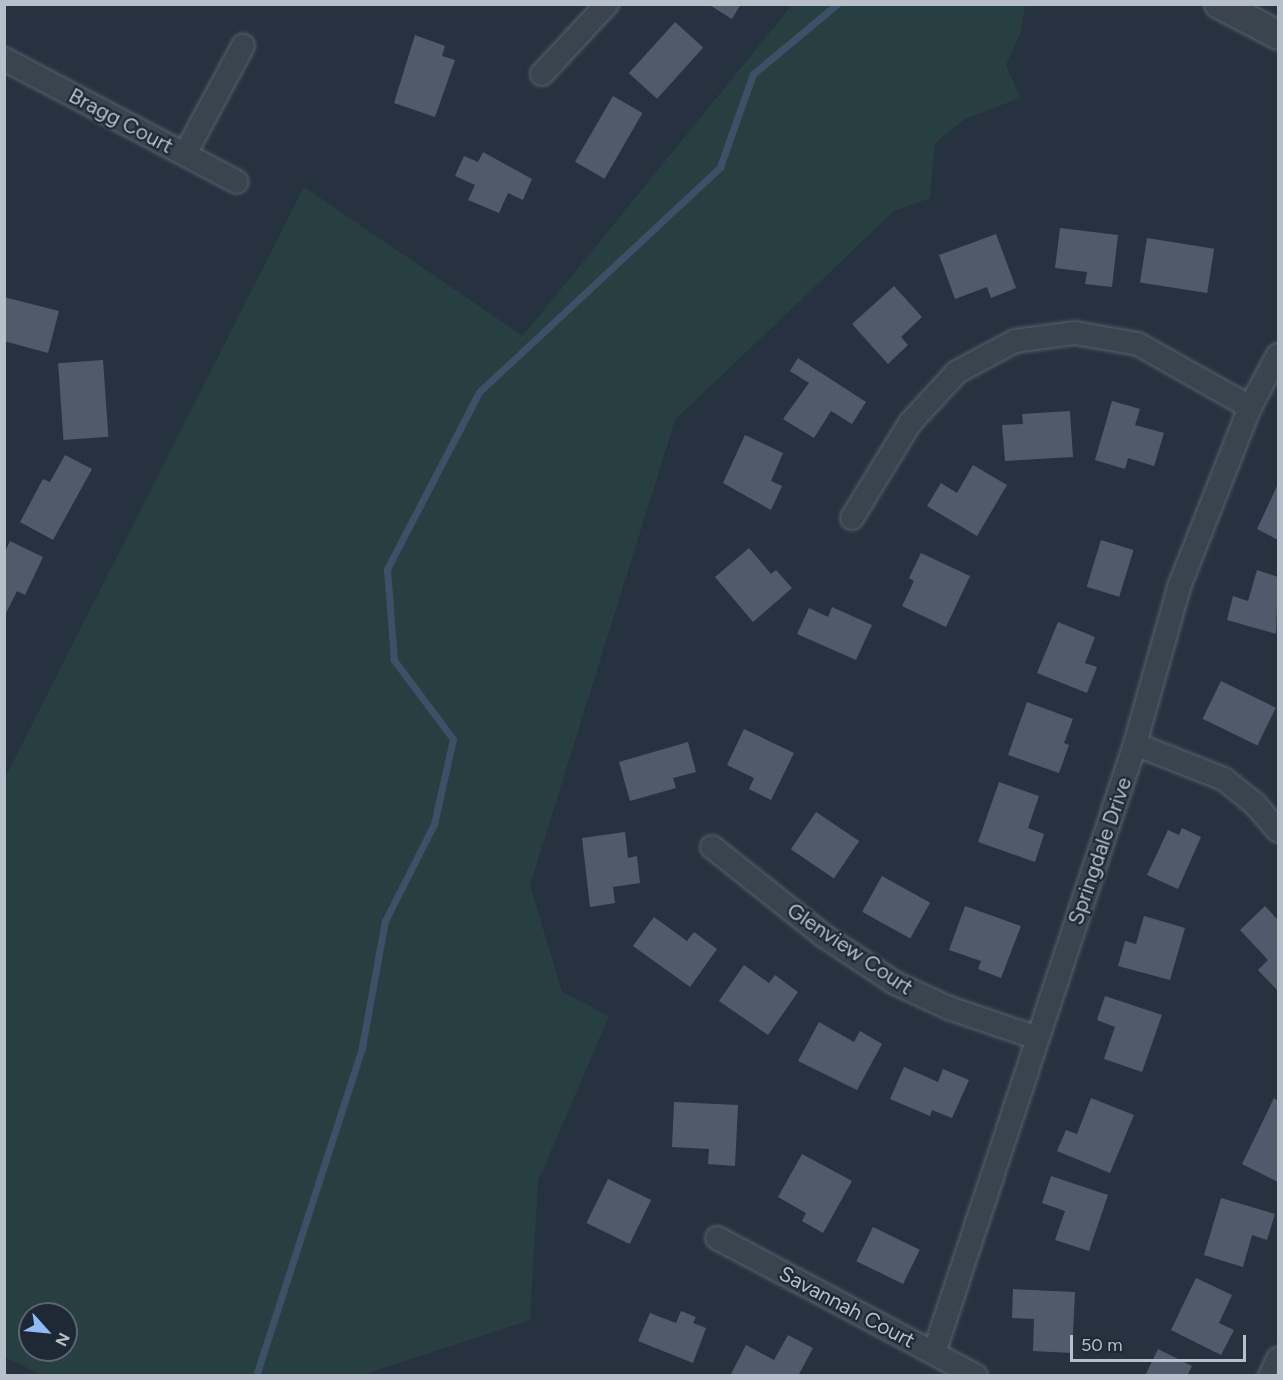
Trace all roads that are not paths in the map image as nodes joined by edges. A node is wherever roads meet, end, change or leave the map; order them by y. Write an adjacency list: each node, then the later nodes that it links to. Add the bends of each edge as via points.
1 (607, 4): 6 (street)
2 (1219, 4): 3 (street)
3 (1278, 35)
4 (243, 46): 7 (street)
5 (4, 59): 7 (street, Bragg Court)
6 (542, 74)
7 (185, 154): 8 (street, Bragg Court)
8 (237, 182)
9 (1278, 355): 10 (street, Springdale Drive)
10 (1250, 407): 11 (street, via 1138,344 1075,333 1016,341 957,372 910,423); 12 (street, Springdale Drive, via 1179,587)
11 (852, 518)
12 (1135, 744): 13 (street, via 1224,779 1256,804); 15 (street, Springdale Drive)
13 (1278, 830)
14 (712, 847): 15 (street, Glenview Court, via 815,929 895,983 949,1008)
15 (1037, 1038): 17 (street, Springdale Drive)
16 (717, 1238): 17 (street, Savannah Court)
17 (934, 1353): 19 (street, Savannah Court)
18 (1278, 1359): 20 (street)
19 (976, 1376)
20 (1270, 1376)

